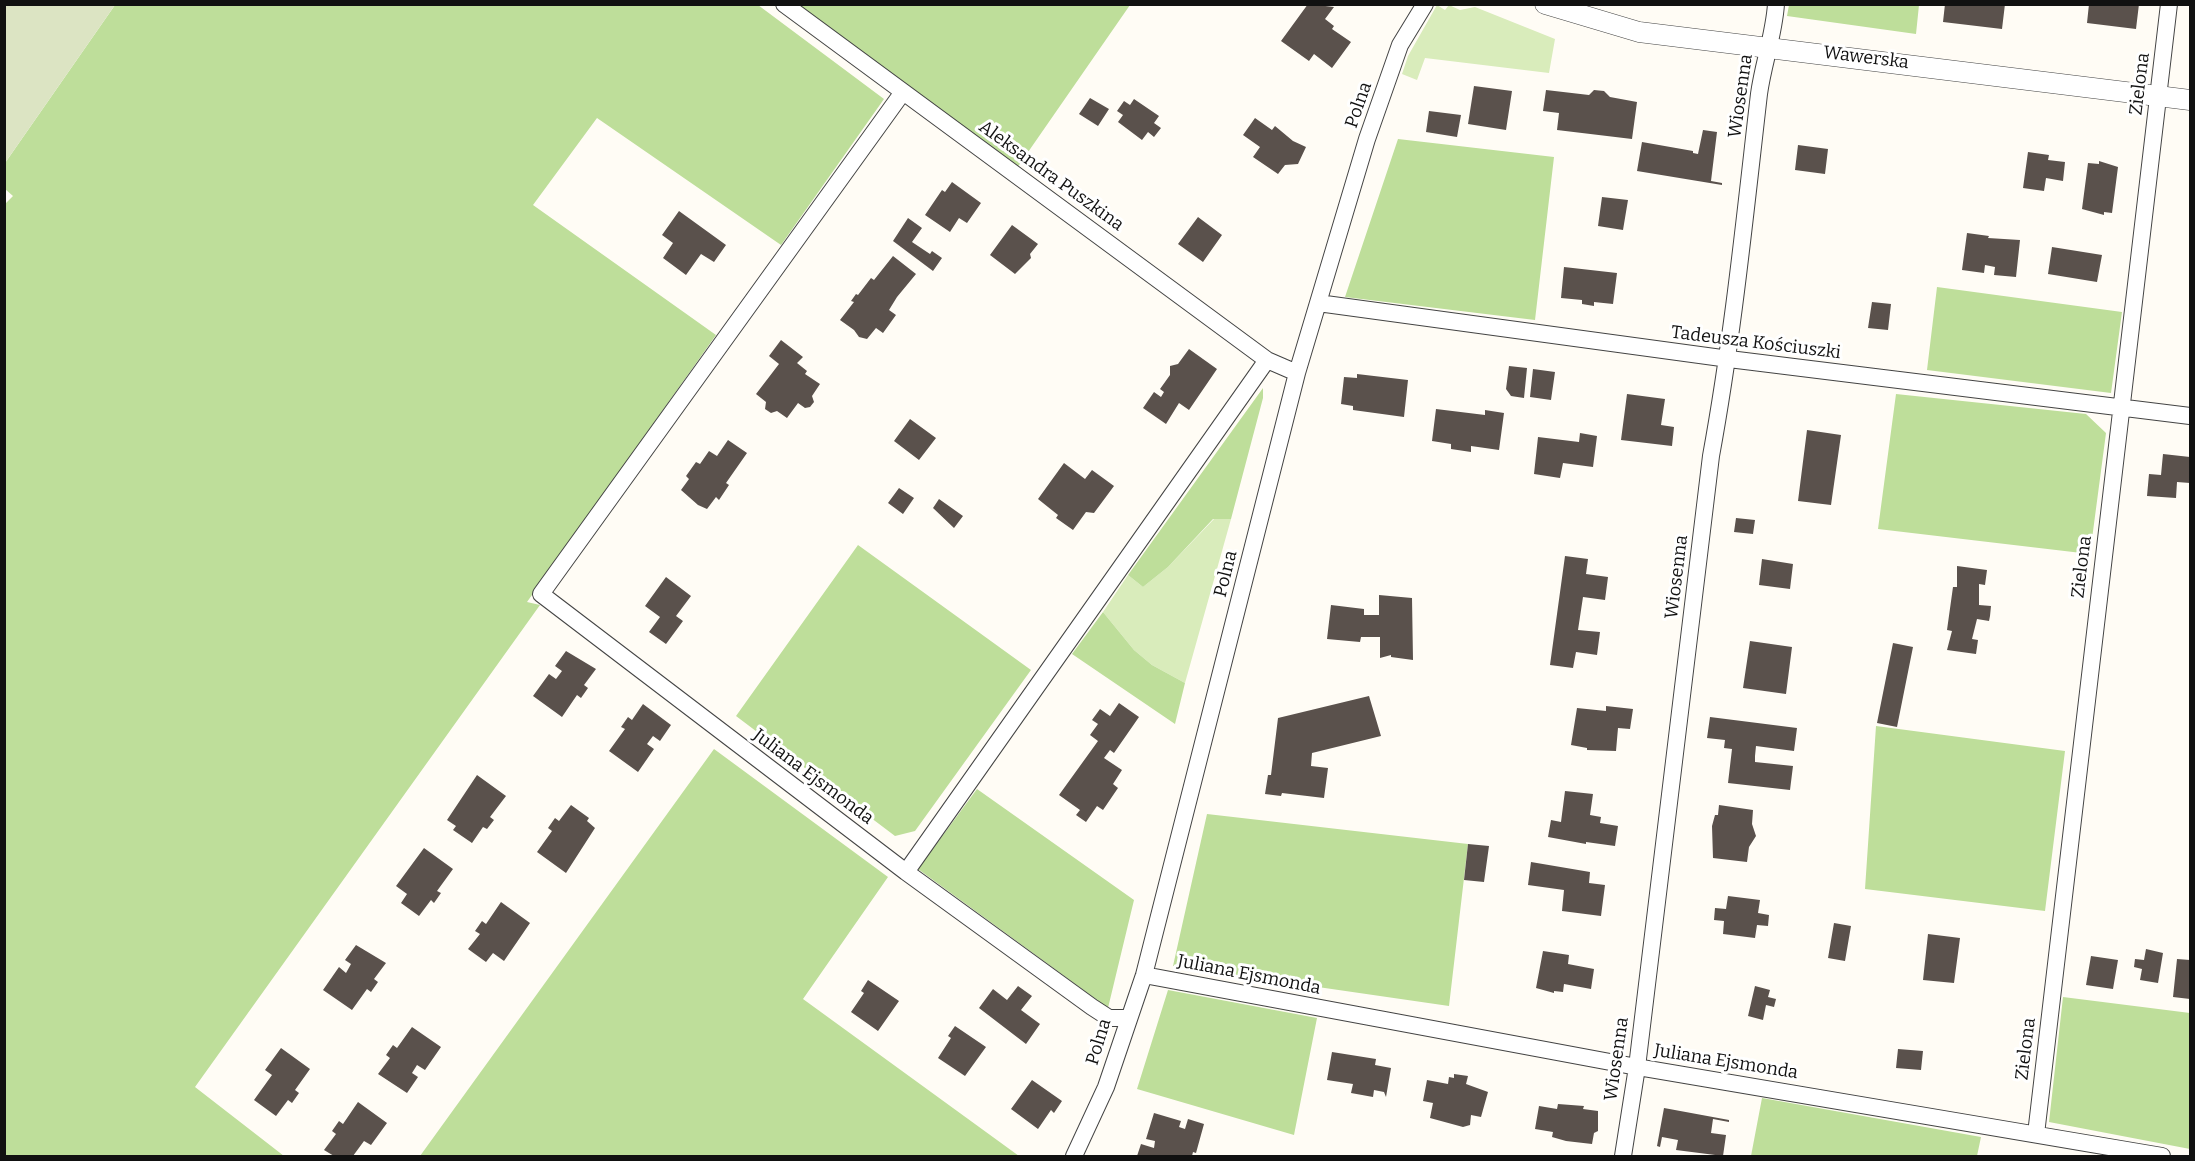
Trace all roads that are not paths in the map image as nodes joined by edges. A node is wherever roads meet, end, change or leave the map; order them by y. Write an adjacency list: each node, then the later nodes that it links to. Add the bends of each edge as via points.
1 (784, 4): 7 (street, Aleksandra Puszkina)
2 (1425, 4): 10 (street, Polna, via 1396,55)
3 (1545, 4): 6 (street, Wawerska, via 1639,32)
4 (1776, 4): 6 (street, Wiosenna)
5 (2169, 4): 8 (street, Zielona)
6 (1768, 46): 8 (street, Wawerska); 11 (street, Wiosenna, via 1761,76)
7 (903, 92): 12 (street, Aleksandra Puszkina); 16 (street, Juliana Ejsmonda, via 541,594)
8 (2160, 95): 9 (street, Wawerska); 14 (street, Zielona)
9 (2190, 99)
10 (1318, 303): 11 (street, Tadeusza Kościuszki); 13 (street, Polna)
11 (1729, 359): 14 (street, Tadeusza Kościuszki); 19 (street, Wiosenna, via 1711,456)
12 (1267, 360): 13 (street, Aleksandra Puszkina); 16 (street)
13 (1297, 373): 17 (street, Polna)
14 (2120, 407): 15 (street, Tadeusza Kościuszki); 20 (street, Zielona)
15 (2190, 416)
16 (906, 872): 18 (street, Juliana Ejsmonda, via 1092,1007 1118,1020)
17 (1144, 975): 18 (street, Polna); 19 (street, Juliana Ejsmonda)
18 (1127, 1018): 21 (street, Polna, via 1106,1088)
19 (1637, 1067): 20 (street, Juliana Ejsmonda); 22 (street, Wiosenna)
20 (2036, 1134): 23 (street, Juliana Ejsmonda)
21 (1074, 1156)
22 (1623, 1156)
23 (2162, 1156)

